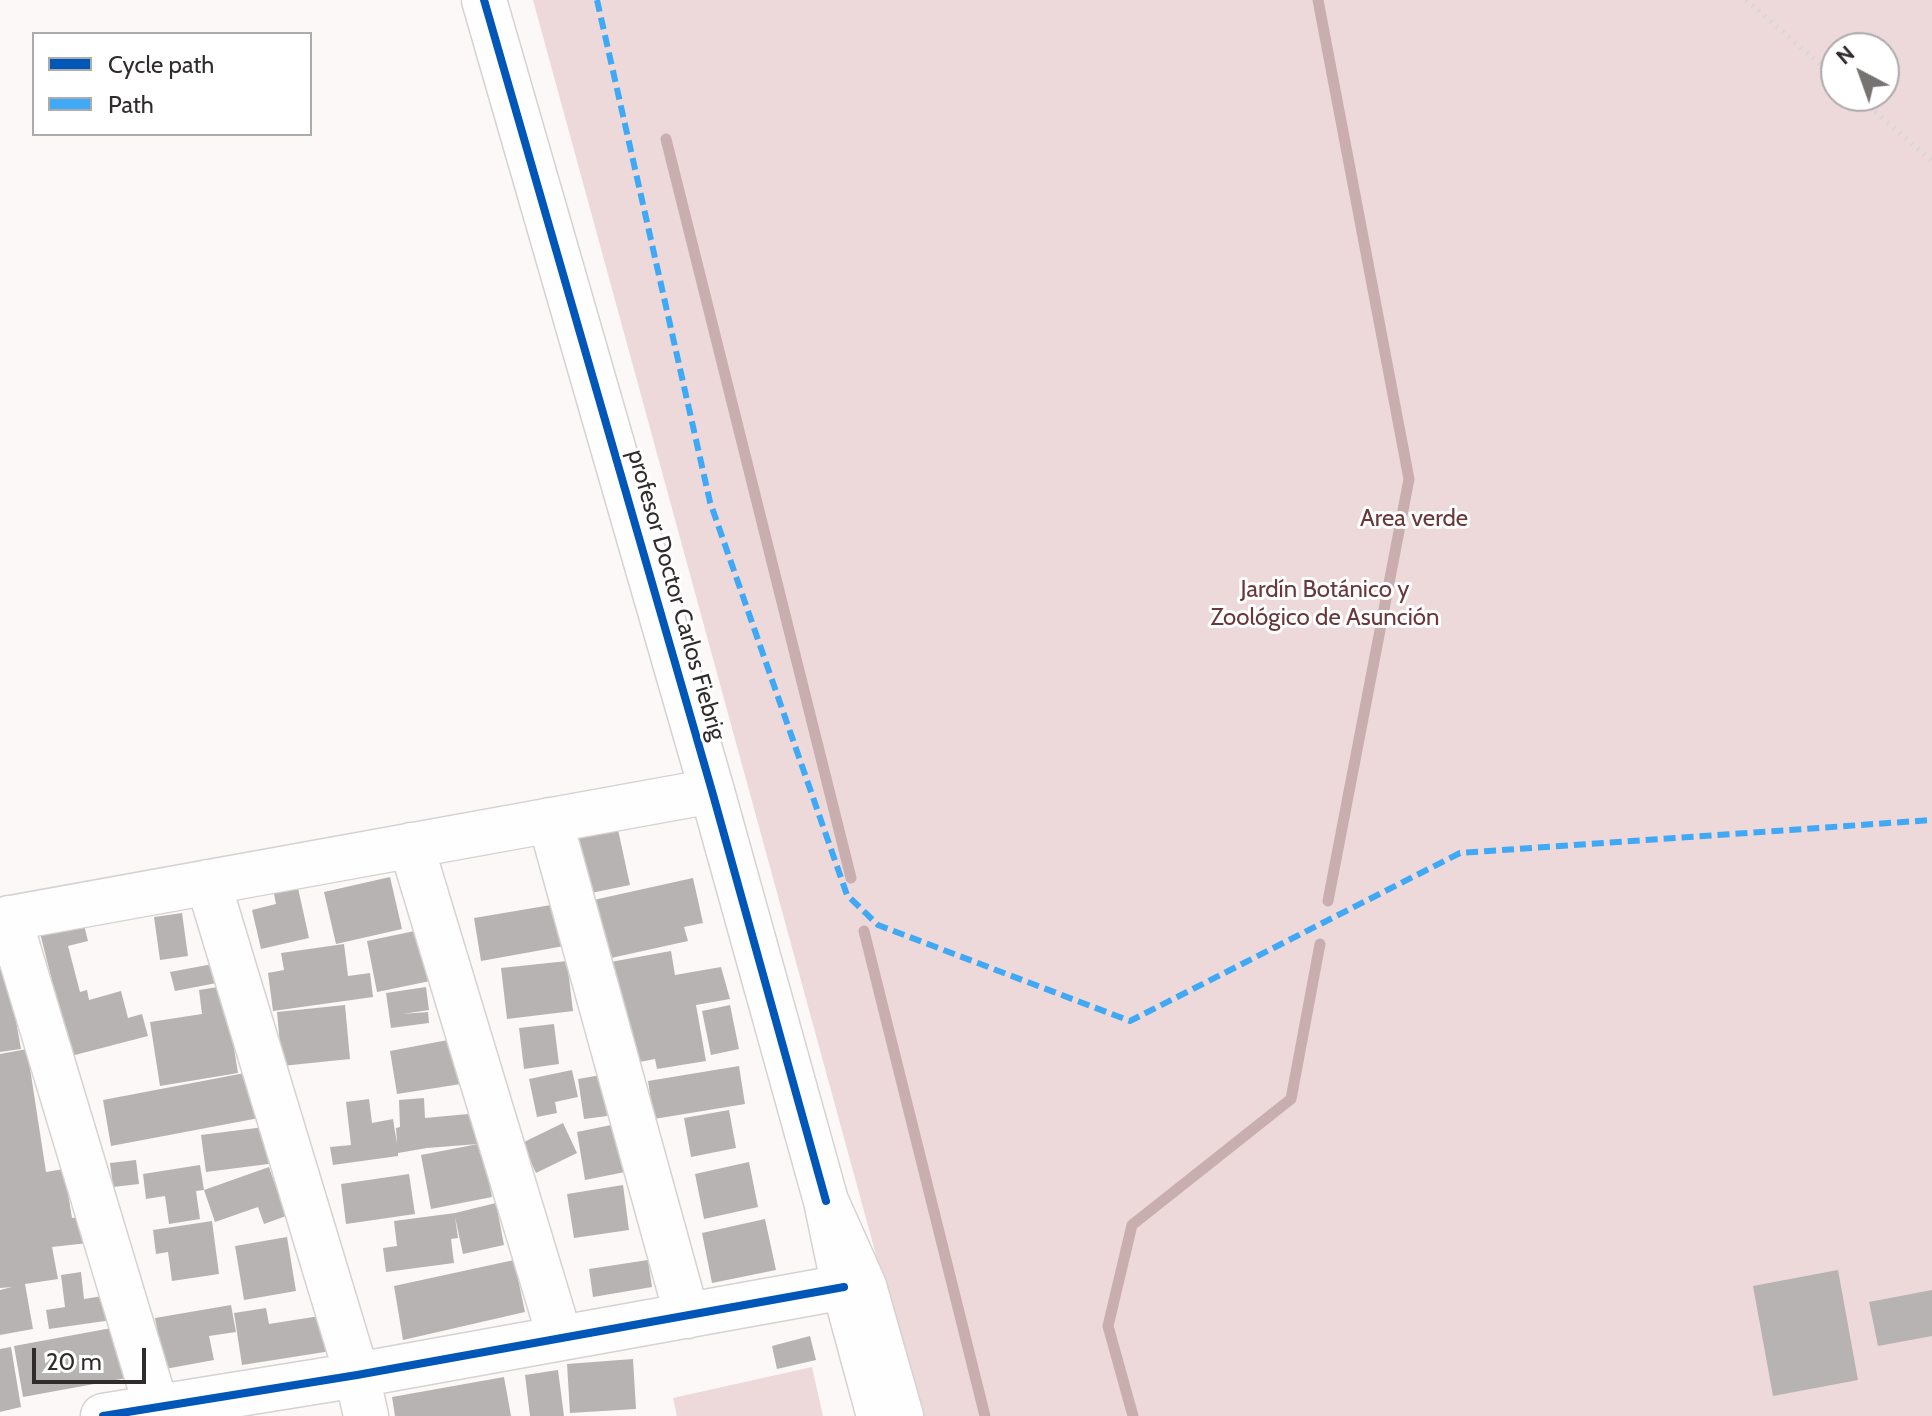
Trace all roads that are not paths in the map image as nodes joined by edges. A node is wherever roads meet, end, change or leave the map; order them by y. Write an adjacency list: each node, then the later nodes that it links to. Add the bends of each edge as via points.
1 (484, 0): 2 (street, profesor Doctor Carlos Fiebrig)
2 (712, 791): 3 (street); 7 (street, profesor Doctor Carlos Fiebrig)
3 (550, 820): 4 (street); 9 (street)
4 (411, 845): 5 (street); 10 (street)
5 (208, 882): 6 (street); 11 (street)
6 (4, 919): 12 (street)
7 (826, 1201): 8 (street, profesor Doctor Carlos Fiebrig); 15 (street, profesor Doctor Carlos Fiebrig, via 864,1286)
8 (844, 1287): 9 (street); 14 (street, profesor Doctor Carlos Fiebrig)
9 (687, 1316): 10 (street)
10 (560, 1338): 11 (street)
11 (362, 1396): 12 (street)
12 (158, 1412): 13 (street)
13 (103, 1416)
14 (879, 1416)
15 (901, 1416)

